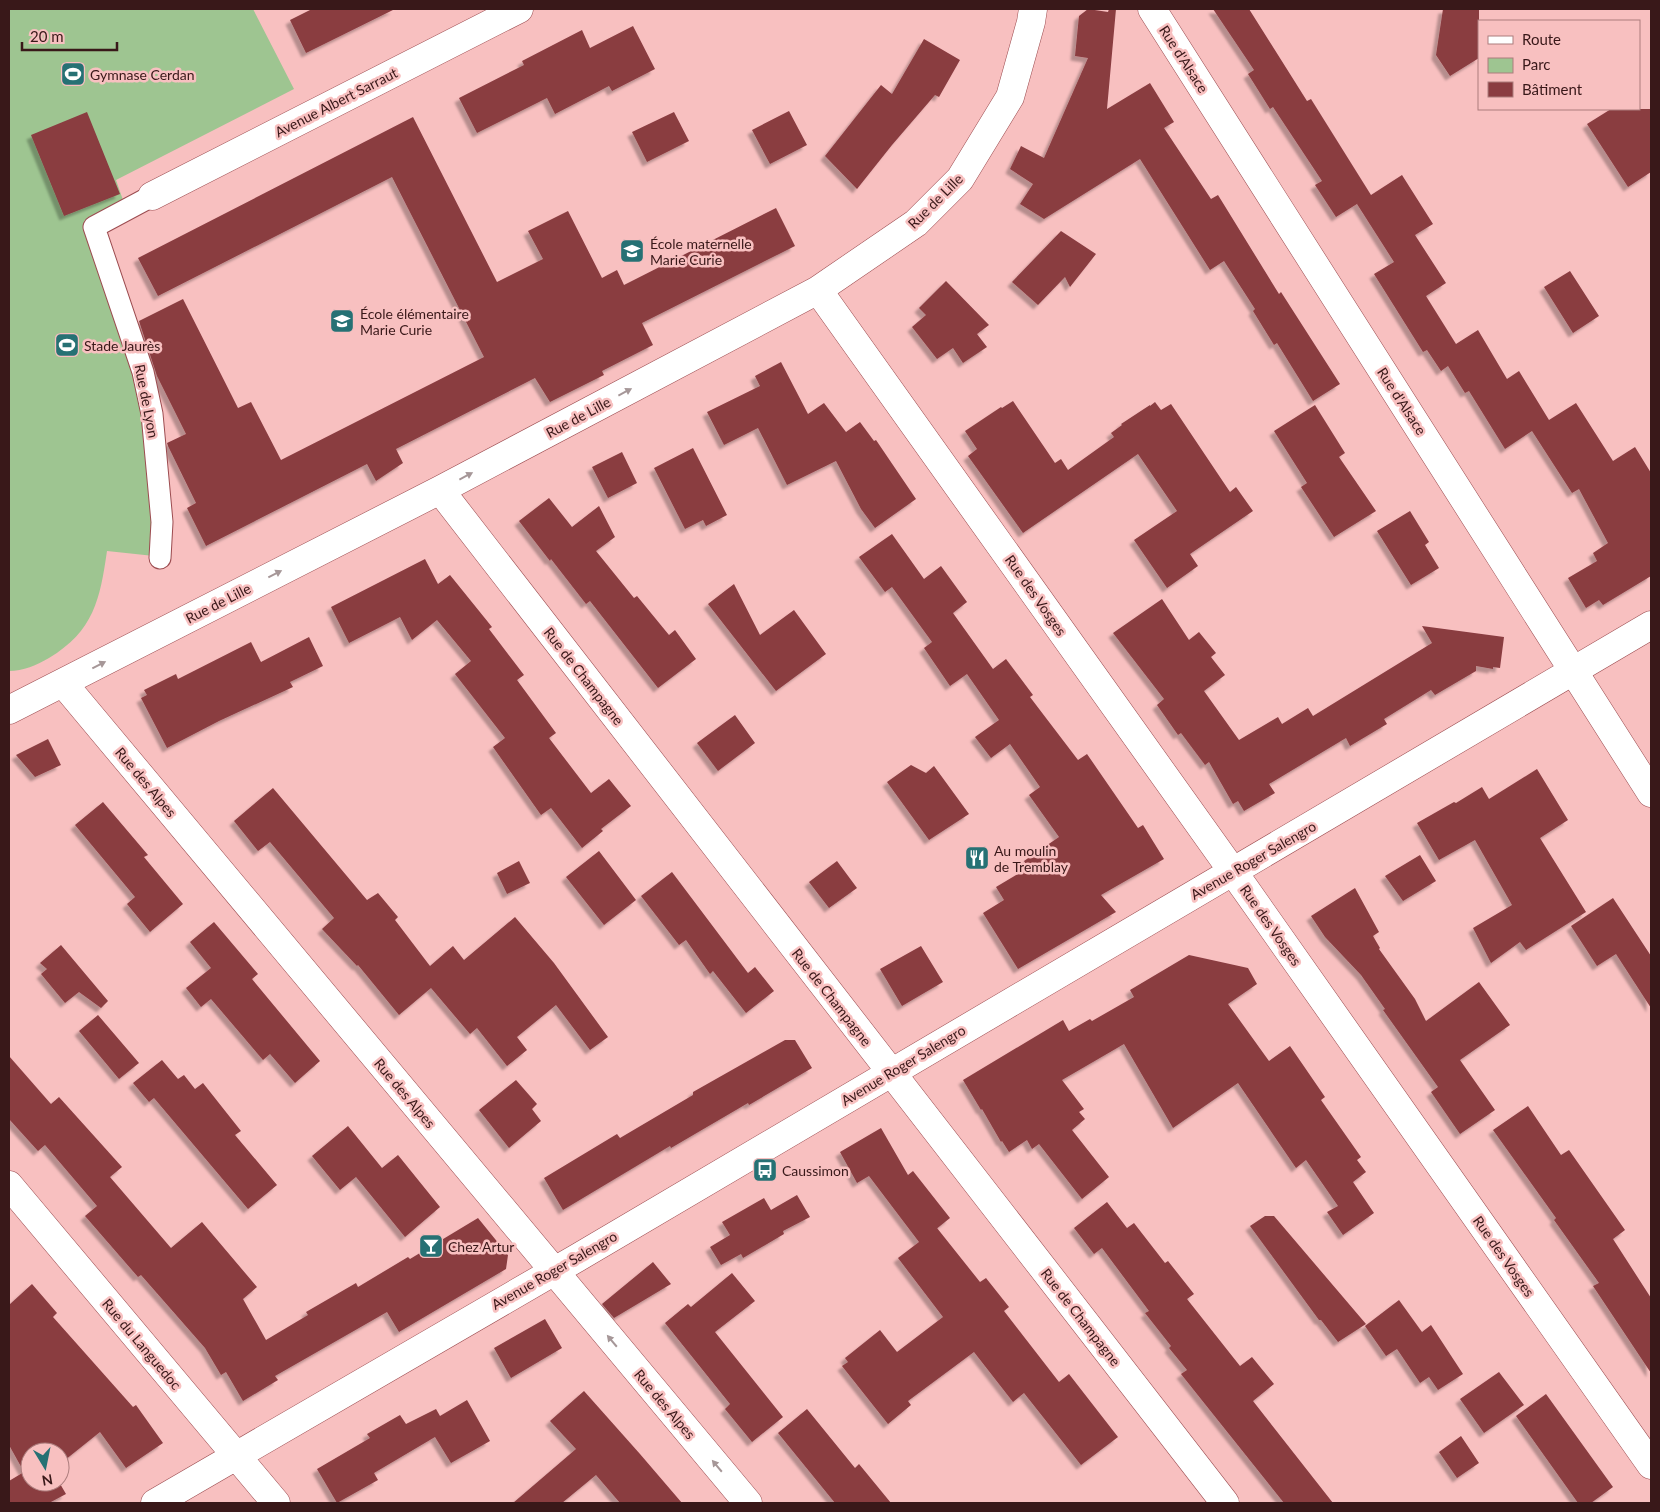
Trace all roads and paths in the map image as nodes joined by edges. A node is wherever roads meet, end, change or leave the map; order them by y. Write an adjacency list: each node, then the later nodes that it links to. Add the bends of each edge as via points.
1 (519, 9): 4 (street, Avenue Albert Sarraut)
2 (1033, 9): 5 (street, Rue de Lille, via 1010,98 960,179 916,223)
3 (1152, 9): 9 (street, Rue d'Alsace)
4 (152, 196): 7 (street, Rue de Lyon, via 94,227 143,372 152,414 162,522)
5 (818, 290): 6 (street, Rue de Lille, one-way to 5); 13 (street, Rue des Vosges)
6 (440, 490): 10 (street, Rue de Lille, one-way to 6); 14 (street, Rue de Champagne)
7 (160, 558)
8 (1651, 626): 9 (street, Avenue Roger Salengro)
9 (1574, 671): 12 (street, Rue d'Alsace); 13 (street, Avenue Roger Salengro)
10 (63, 683): 11 (street, Rue de Lille); 16 (street, Rue des Alpes)
11 (12, 705)
12 (1651, 792)
13 (1232, 871): 14 (street, Avenue Roger Salengro); 18 (street, Rue des Vosges)
14 (891, 1072): 16 (street, Avenue Roger Salengro); 22 (street, Rue de Champagne)
15 (9, 1185): 17 (street, Rue du Languedoc)
16 (553, 1271): 17 (street, Avenue Roger Salengro); 21 (street, Rue des Alpes, one-way to 16)
17 (236, 1456): 19 (street, Avenue Roger Salengro); 20 (street, Rue du Languedoc)
18 (1651, 1465)
19 (155, 1503)
20 (276, 1503)
21 (748, 1503)
22 (1226, 1503)

